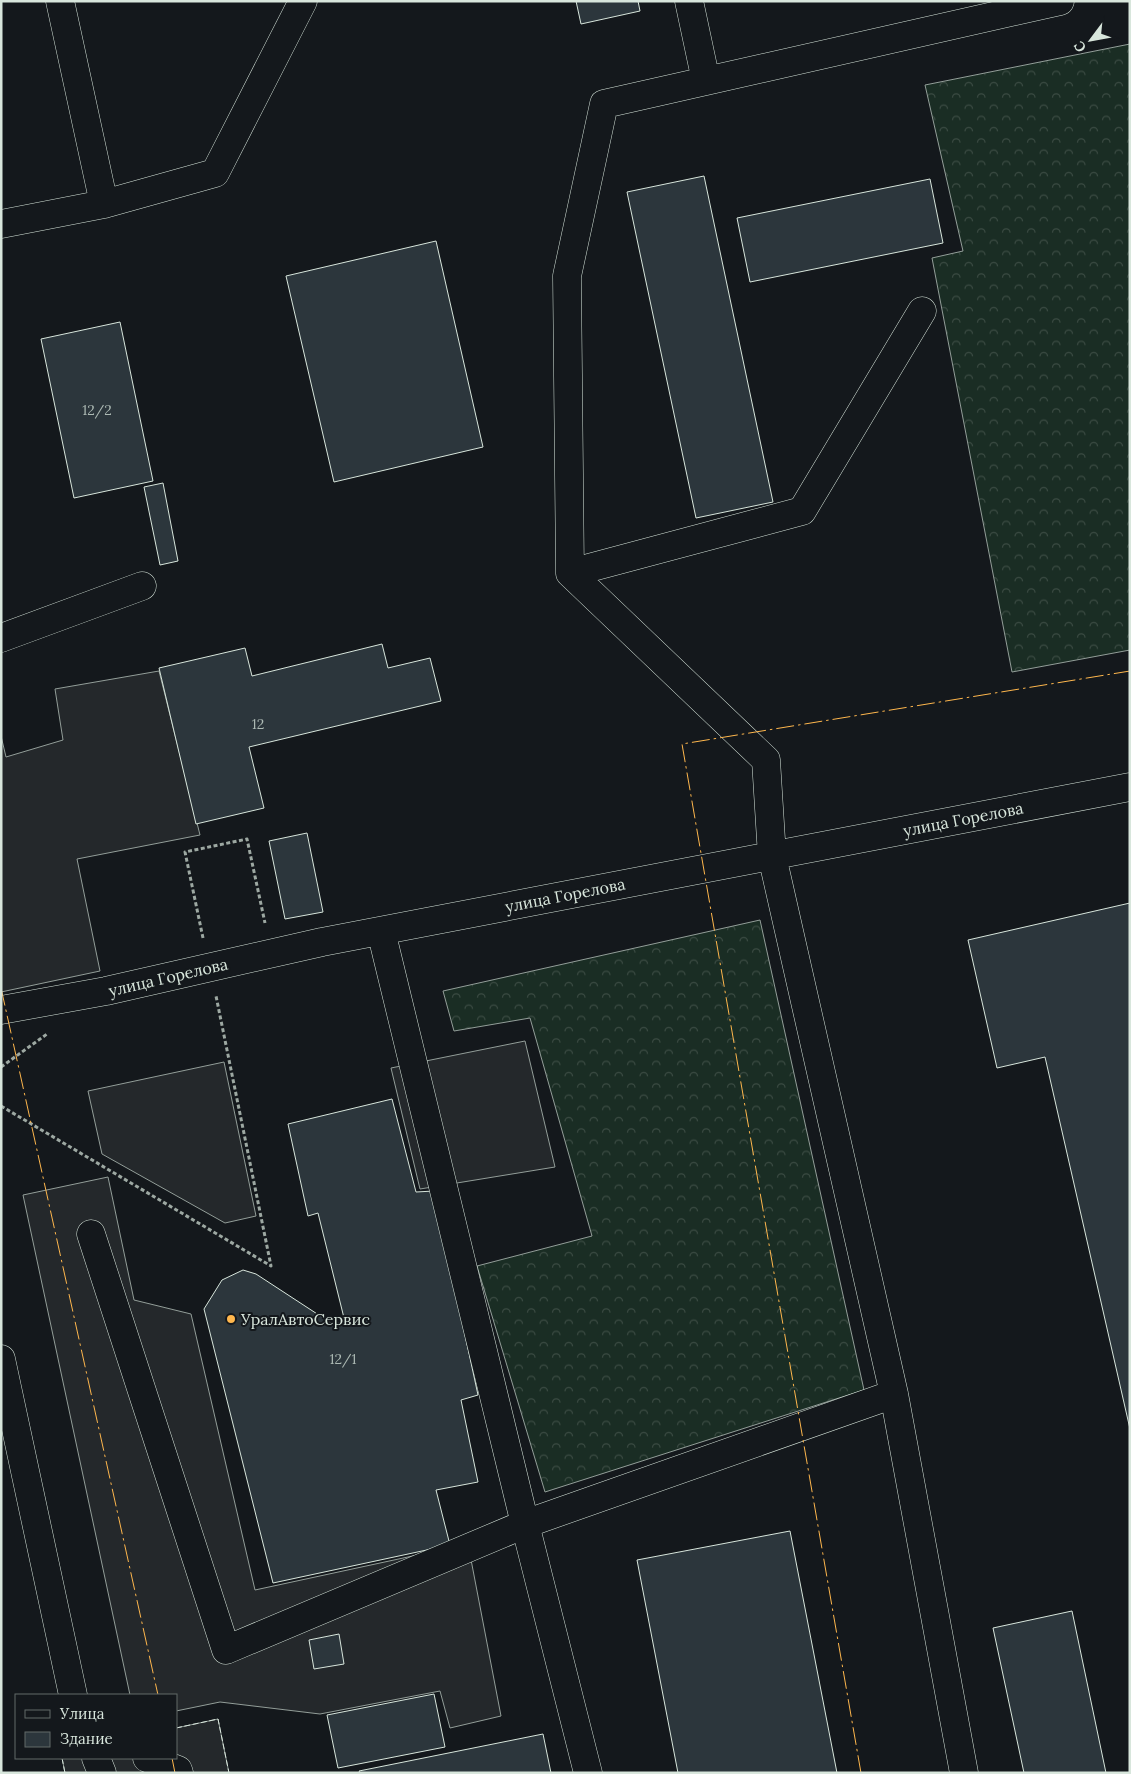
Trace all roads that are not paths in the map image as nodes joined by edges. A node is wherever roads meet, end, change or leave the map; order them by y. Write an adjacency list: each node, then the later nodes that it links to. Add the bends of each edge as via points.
1 (60, 1): 6 (street)
2 (303, 1): 6 (street, via 215,173)
3 (689, 1): 5 (street)
4 (1060, 1): 5 (street)
5 (706, 81): 9 (street, via 604,104 567,276)
6 (104, 204): 7 (street)
7 (1, 224)
8 (922, 311): 9 (street, via 802,511)
9 (570, 573): 13 (street, via 766,760)
10 (142, 586): 11 (street)
11 (1, 638)
12 (1130, 787): 13 (street, улица Горелова)
13 (772, 856): 14 (street, улица Горелова); 18 (street)
14 (381, 930): 15 (street, улица Горелова, via 106,991); 19 (street)
15 (1, 1010)
16 (91, 1234): 19 (street, via 226,1650)
17 (1, 1359): 20 (street)
18 (894, 1394): 19 (street); 26 (street)
19 (525, 1524): 25 (street)
20 (73, 1694)
21 (96, 1759): 23 (street)
22 (150, 1759): 24 (street)
23 (102, 1773)
24 (179, 1773)
25 (588, 1773)
26 (964, 1773)

